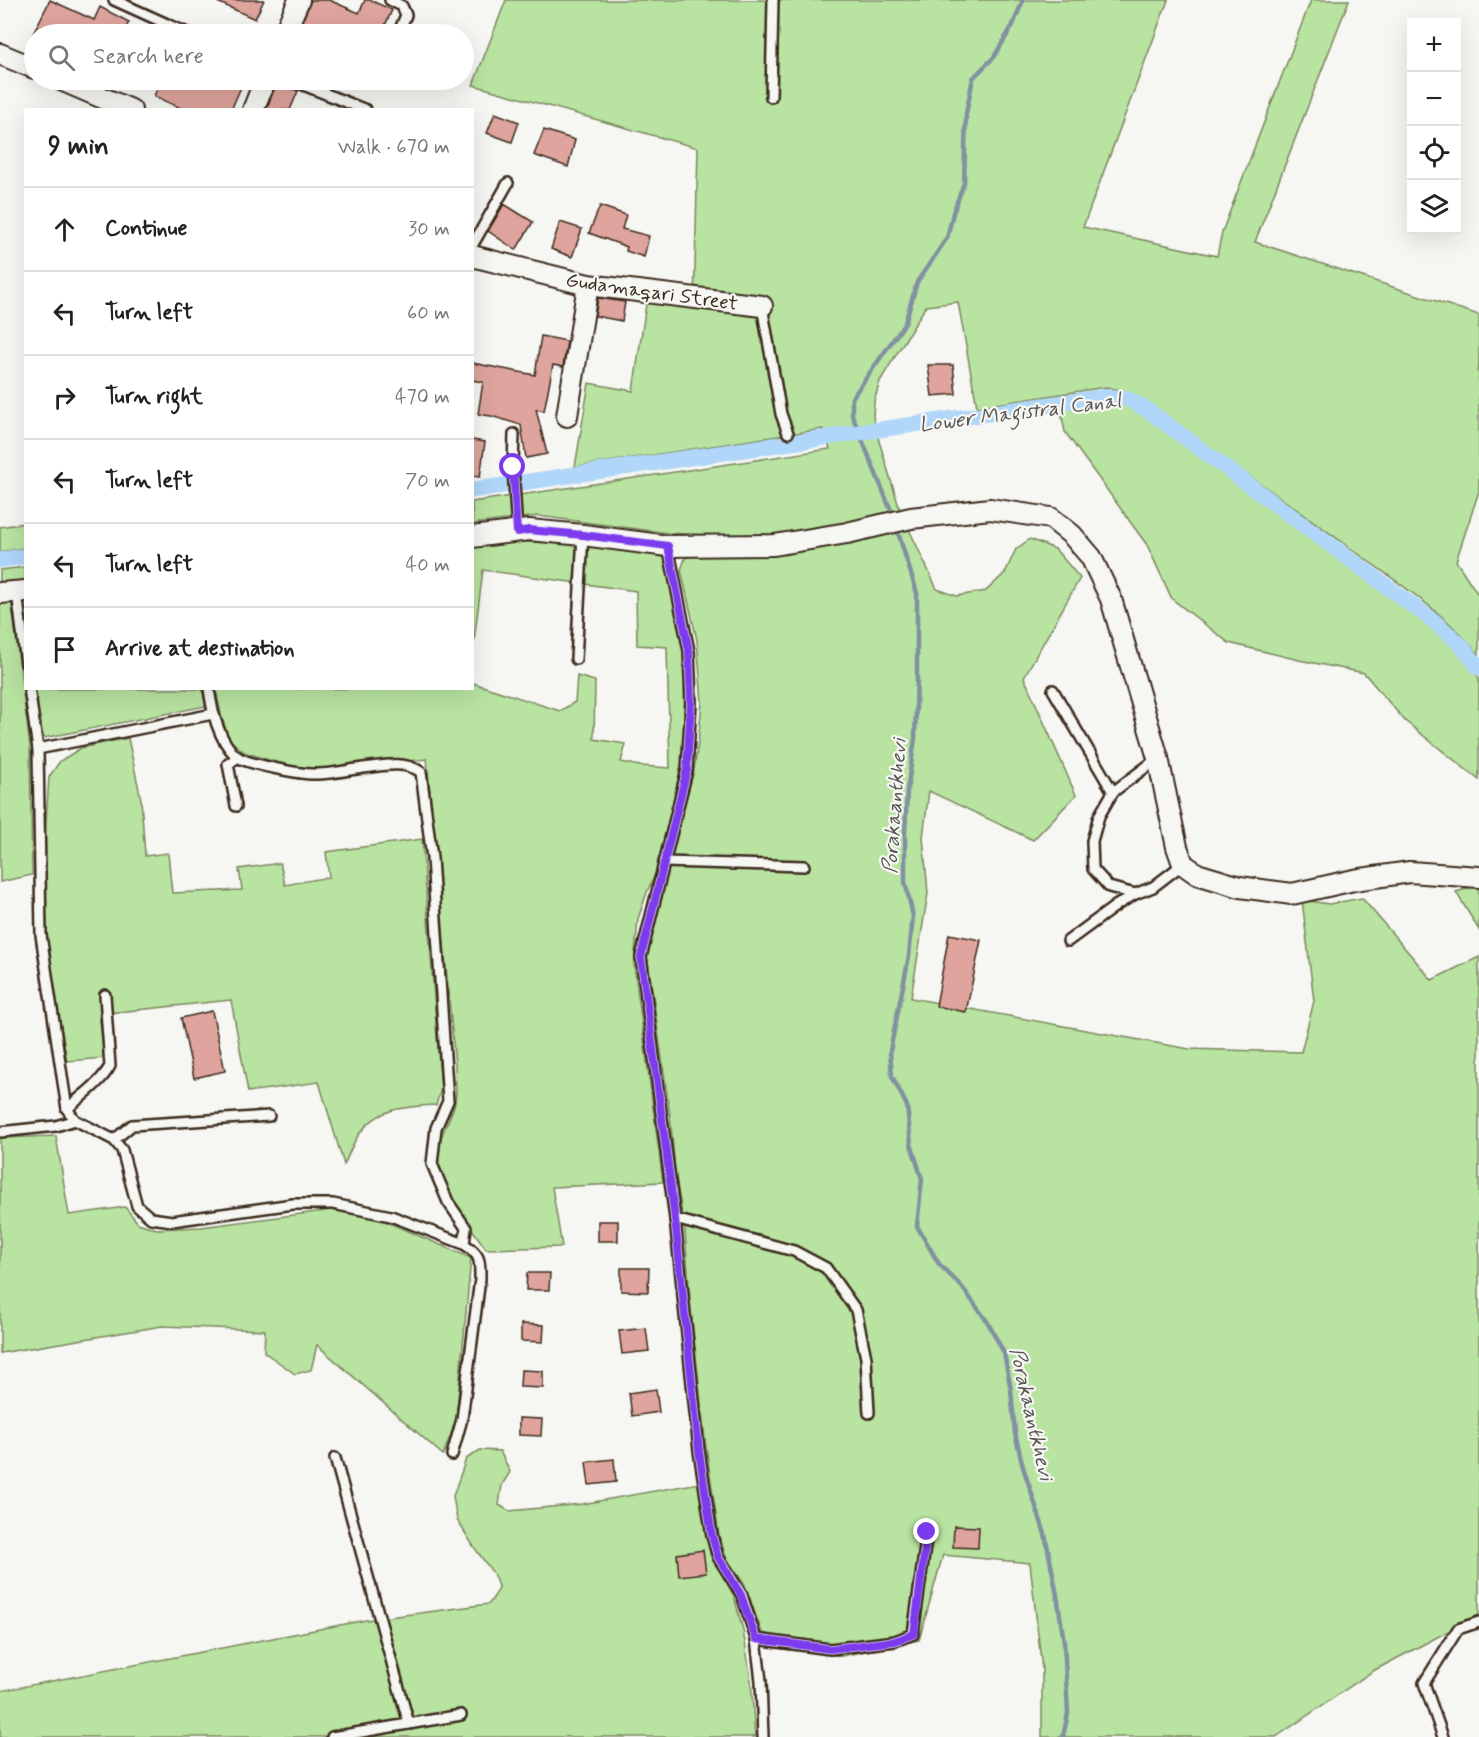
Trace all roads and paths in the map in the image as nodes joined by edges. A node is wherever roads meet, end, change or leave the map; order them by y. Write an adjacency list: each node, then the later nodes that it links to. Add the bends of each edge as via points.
1 (114, 0): 5 (lane)
2 (299, 0): 6 (street)
3 (390, 0): 7 (lane, via 402,6 406,15)
4 (773, 0): 13 (lane)
5 (167, 24)
6 (288, 24)
7 (402, 24)
8 (0, 54): 9 (street)
9 (24, 64)
10 (84, 90): 14 (street)
11 (261, 90): 15 (street)
12 (316, 90): 16 (lane)
13 (771, 97)
14 (126, 108)
15 (254, 108)
16 (361, 108)
17 (508, 183): 18 (lane)
18 (474, 242)
19 (474, 256): 20 (street, Gudamaqari Street)
20 (588, 285): 21 (street, Gudamaqari Street); 22 (street)
21 (762, 306): 24 (lane)
22 (567, 416)
23 (514, 434): 25 (lane)
24 (788, 434)
25 (517, 525): 26 (street, via 529,530); 27 (street)
26 (583, 535): 28 (street); 31 (lane)
27 (474, 536)
28 (668, 546): 38 (street, via 774,545 911,518 990,509 1051,518 1091,557 1111,599); 41 (lane, via 689,651 691,703 687,770)
29 (14, 592): 30 (lane)
30 (24, 652)
31 (576, 659)
32 (28, 690): 36 (lane)
33 (208, 690): 35 (lane)
34 (1053, 690): 39 (lane)
35 (213, 714): 36 (lane); 37 (lane)
36 (38, 749): 48 (lane, via 40,935)
37 (238, 757): 40 (lane, via 228,764); 54 (lane, via 315,775 395,764 413,766 421,772 432,858 448,1101 436,1128 432,1164 448,1202 466,1228)
38 (1158, 758): 39 (lane); 42 (street)
39 (1113, 792): 45 (lane, via 1099,816 1092,841 1093,869 1109,887)
40 (236, 806)
41 (664, 862): 43 (lane); 53 (lane, via 641,957)
42 (1183, 864): 44 (street, via 1197,874 1240,887 1292,894 1410,872); 45 (lane, via 1153,887)
43 (804, 866)
44 (1479, 878)
45 (1135, 894): 46 (lane)
46 (1068, 942)
47 (105, 995): 48 (lane, via 110,1066)
48 (67, 1109): 50 (lane)
49 (269, 1116): 52 (lane, via 132,1125)
50 (75, 1120): 51 (lane); 52 (lane)
51 (0, 1132)
52 (114, 1140): 54 (lane, via 123,1150 137,1206 151,1218 172,1221 293,1204 333,1204 391,1216)
53 (675, 1219): 55 (lane, via 794,1251 826,1268 856,1310 867,1358); 60 (lane, via 699,1451 712,1536 718,1557 741,1595)
54 (464, 1244): 56 (lane, via 480,1258 480,1279 462,1419)
55 (869, 1413)
56 (452, 1455)
57 (334, 1458): 62 (lane)
58 (927, 1532): 60 (lane, via 914,1634 895,1641 830,1649)
59 (1479, 1622): 65 (lane, via 1458,1629 1424,1683)
60 (756, 1639): 64 (lane)
61 (461, 1714): 62 (lane)
62 (409, 1724): 63 (lane)
63 (332, 1737)
64 (763, 1737)
65 (1443, 1737)

